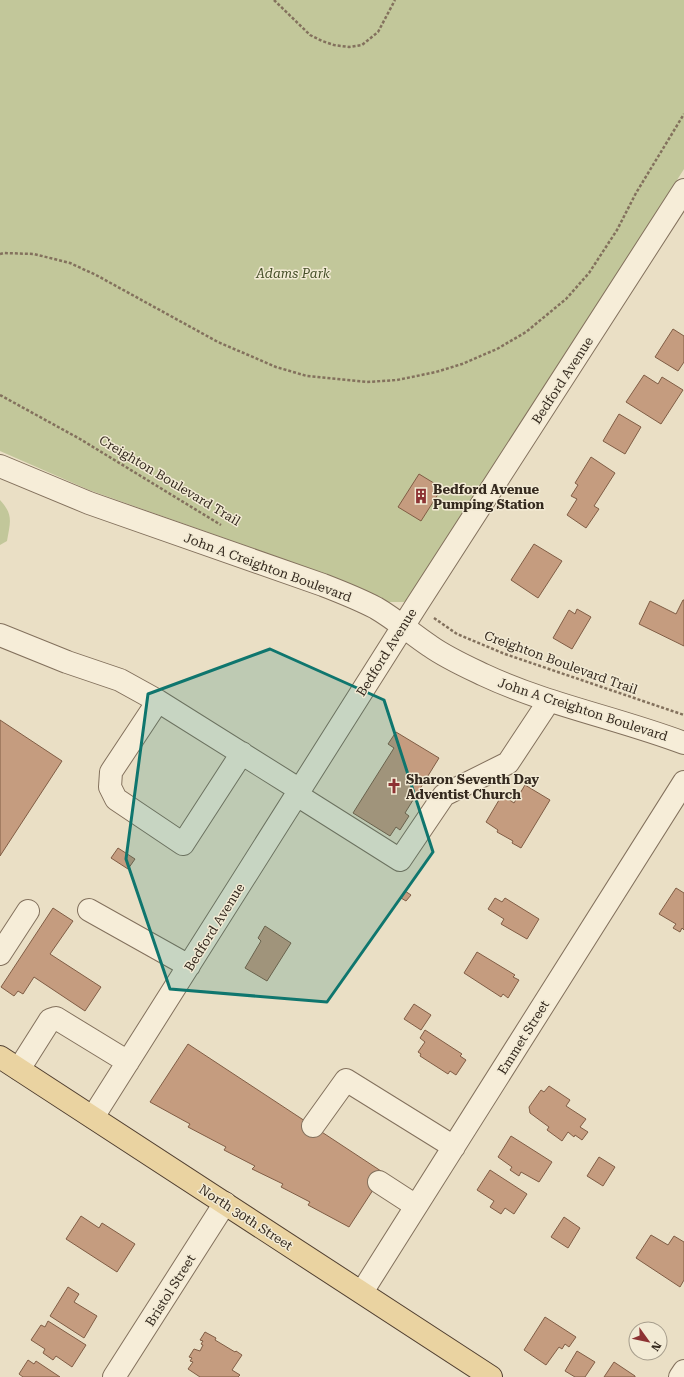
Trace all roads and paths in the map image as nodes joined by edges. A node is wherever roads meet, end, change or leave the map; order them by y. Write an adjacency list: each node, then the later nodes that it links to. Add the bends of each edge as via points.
1 (274, 0): 2 (path, via 310,35 322,42 349,47 362,45 378,32)
2 (395, 0)
3 (684, 114): 5 (path, via 636,193 617,230 589,273 566,299 526,332 497,349 462,364 428,374 367,382 331,379 276,367 218,342 70,263 34,254)
4 (684, 190): 10 (street, Bedford Avenue)
5 (0, 254)
6 (0, 395): 8 (path, Creighton Boulevard Trail, via 86,442)
7 (0, 466): 10 (street, John A Creighton Boulevard, via 89,503 353,596)
8 (225, 528)
9 (435, 618): 14 (path, Creighton Boulevard Trail, via 457,634 505,654)
10 (402, 627): 13 (street, John A Creighton Boulevard, via 452,660); 18 (street, Bedford Avenue)
11 (0, 635): 12 (street, via 120,680)
12 (158, 701): 16 (street); 16 (street, via 111,772 110,787 116,799 183,844)
13 (549, 701): 15 (street, John A Creighton Boulevard); 18 (street, via 508,763 444,795 400,860)
14 (684, 715)
15 (684, 743)
16 (242, 753): 18 (street)
17 (684, 782): 28 (street, Emmet Street)
18 (298, 792): 22 (street, Bedford Avenue)
19 (89, 910): 22 (street)
20 (28, 911): 21 (street)
21 (0, 954)
22 (189, 966): 24 (street, Bedford Avenue)
23 (0, 1057): 25 (main road, North 30th Street)
24 (128, 1062): 25 (street, via 56,1018 50,1020); 26 (street, Bedford Avenue)
25 (19, 1069): 26 (main road, North 30th Street)
26 (93, 1117): 30 (main road, North 30th Street)
27 (313, 1126): 28 (street, via 346,1080)
28 (454, 1147): 31 (street, Emmet Street)
29 (378, 1182): 31 (street)
30 (225, 1203): 32 (main road, North 30th Street); 34 (street, Bristol Street)
31 (416, 1206): 32 (street, Emmet Street)
32 (362, 1292): 35 (main road, North 30th Street)
33 (684, 1371): 36 (street)
34 (114, 1377)
35 (491, 1377)
36 (680, 1377)

